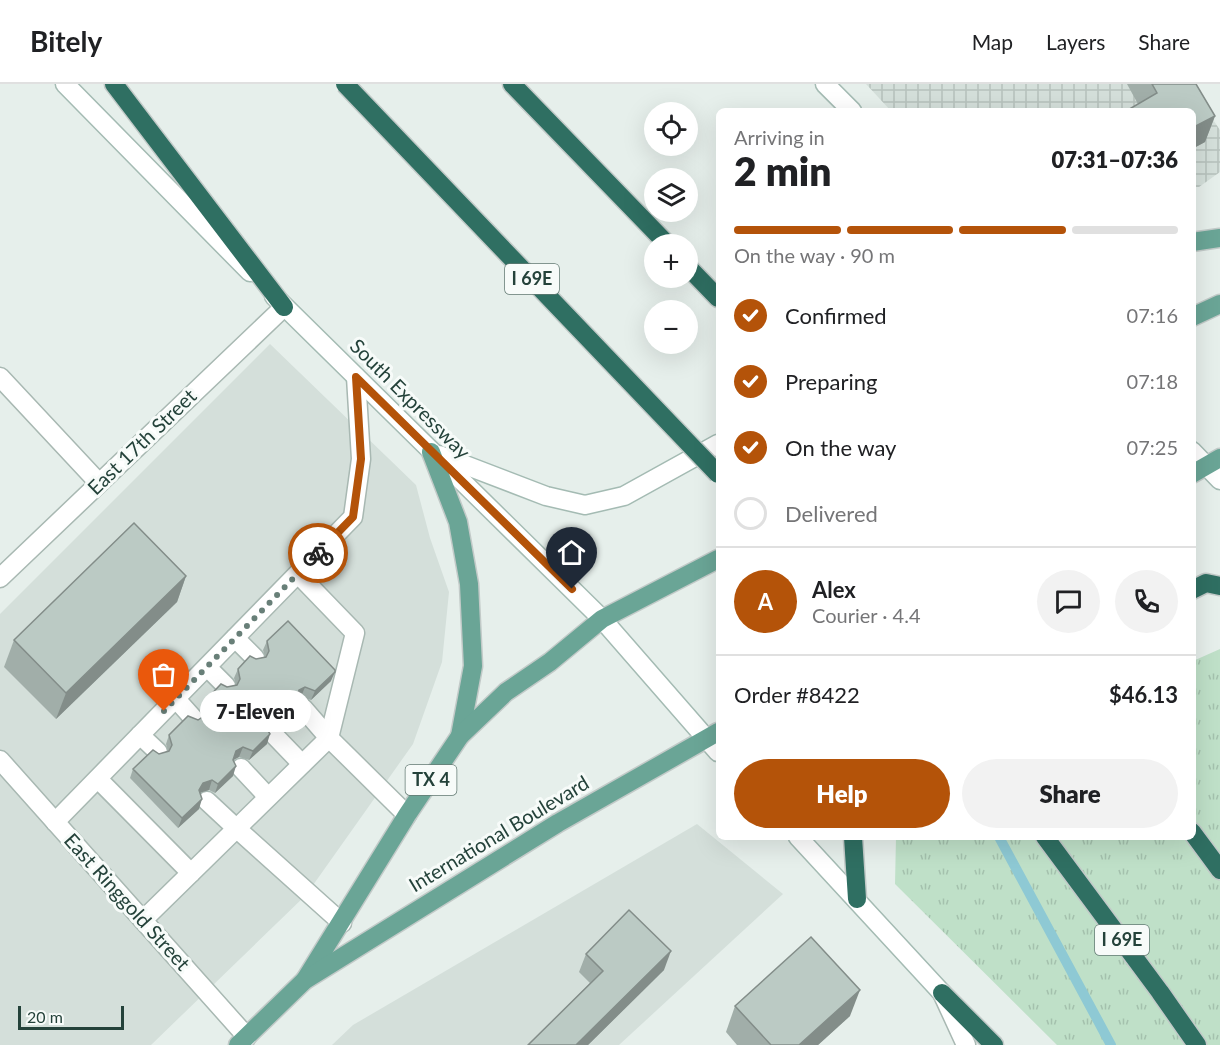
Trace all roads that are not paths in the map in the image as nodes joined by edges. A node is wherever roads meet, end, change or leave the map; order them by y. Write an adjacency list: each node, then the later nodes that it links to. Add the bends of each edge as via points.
1 (65, 84): 13 (main road, South Expressway)
2 (114, 84): 13 (highway)
3 (345, 84): 21 (highway, I 69E, bridge)
4 (513, 84): 7 (highway)
5 (825, 84): 6 (main road)
6 (849, 108)
7 (657, 234)
8 (1220, 238): 9 (main road)
9 (1196, 241)
10 (698, 277): 11 (highway)
11 (716, 296)
12 (1220, 304): 14 (main road)
13 (284, 307): 16 (main road, South Expressway); 23 (main road, East 17th Street)
14 (1196, 315)
15 (0, 377): 23 (main road)
16 (356, 377): 18 (main road, South Expressway); 25 (main road, via 361,459 353,517)
17 (716, 445): 18 (main road, via 624,496 585,505 546,496)
18 (431, 452): 29 (main road, South Expressway); 40 (main road, via 458,522 470,584 473,666)
19 (1196, 455): 20 (main road)
20 (1207, 466): 22 (main road)
21 (716, 472)
22 (1220, 480)
23 (99, 483): 26 (main road, East 17th Street)
24 (716, 560): 29 (main road, International Boulevard / TX 4)
25 (298, 574): 30 (main road); 41 (main road, via 355,633)
26 (0, 578)
27 (1220, 586): 28 (highway, via 1206,583)
28 (1196, 588)
29 (602, 619): 38 (main road, South Expressway); 40 (main road, International Boulevard / TX 4, via 506,692)
30 (235, 638): 31 (main road); 32 (main road)
31 (255, 658)
32 (207, 667): 33 (main road); 34 (main road)
33 (226, 686)
34 (176, 699): 36 (main road); 37 (main road)
35 (303, 708): 41 (main road)
36 (193, 718)
37 (140, 735): 42 (main road); 46 (main road)
38 (712, 735): 61 (main road, International Boulevard / TX 4, via 558,823)
39 (275, 736): 44 (main road)
40 (460, 736): 49 (main road, International Boulevard / TX 4)
41 (329, 738): 44 (main road); 49 (main road)
42 (158, 752)
43 (0, 759): 50 (main road, East Ringgold Street)
44 (302, 764): 47 (main road)
45 (241, 768): 47 (main road)
46 (98, 779): 50 (main road); 57 (main road)
47 (268, 797): 51 (main road)
48 (207, 801): 51 (main road)
49 (407, 815): 60 (main road, International Boulevard / TX 4)
50 (56, 822): 59 (main road, East Ringgold Street)
51 (236, 828): 57 (main road); 60 (main road)
52 (1196, 837): 56 (highway)
53 (801, 840): 58 (main road)
54 (853, 840): 58 (highway)
55 (1047, 840): 66 (highway, I 69E)
56 (1220, 870)
57 (191, 873): 59 (main road)
58 (857, 899): 62 (main road)
59 (143, 920): 63 (main road, East Ringgold Street)
60 (342, 923): 61 (main road, International Boulevard / TX 4)
61 (305, 980): 63 (main road, International Boulevard / TX 4)
62 (942, 993): 64 (main road); 65 (highway)
63 (247, 1042)
64 (966, 1045)
65 (994, 1045)
66 (1197, 1045)

